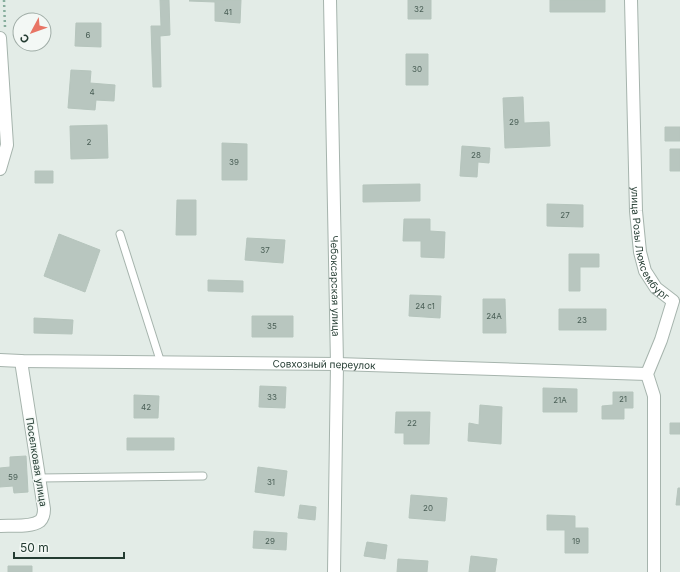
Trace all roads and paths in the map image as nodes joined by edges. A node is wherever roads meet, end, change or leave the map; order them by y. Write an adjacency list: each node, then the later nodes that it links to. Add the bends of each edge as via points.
1 (330, 0): 10 (street, Чебоксарская улица)
2 (631, 0): 6 (street, улица Розы Люксембург, via 636,210 640,252 645,271 656,288)
3 (0, 38): 4 (street, via 7,145)
4 (0, 169)
5 (120, 234): 9 (lane)
6 (677, 301): 11 (street, улица Розы Люксембург)
7 (0, 360): 8 (street, Совхозный переулок)
8 (21, 362): 9 (street, Совхозный переулок); 13 (street, Поселковая улица)
9 (161, 363): 10 (street, Совхозный переулок)
10 (337, 364): 11 (street, Совхозный переулок); 15 (street, Чебоксарская улица)
11 (647, 374): 16 (street, via 654,396)
12 (203, 476): 13 (lane)
13 (40, 478): 14 (street, Поселковая улица, via 44,509 41,520 27,525)
14 (0, 526)
15 (334, 572)
16 (654, 572)

